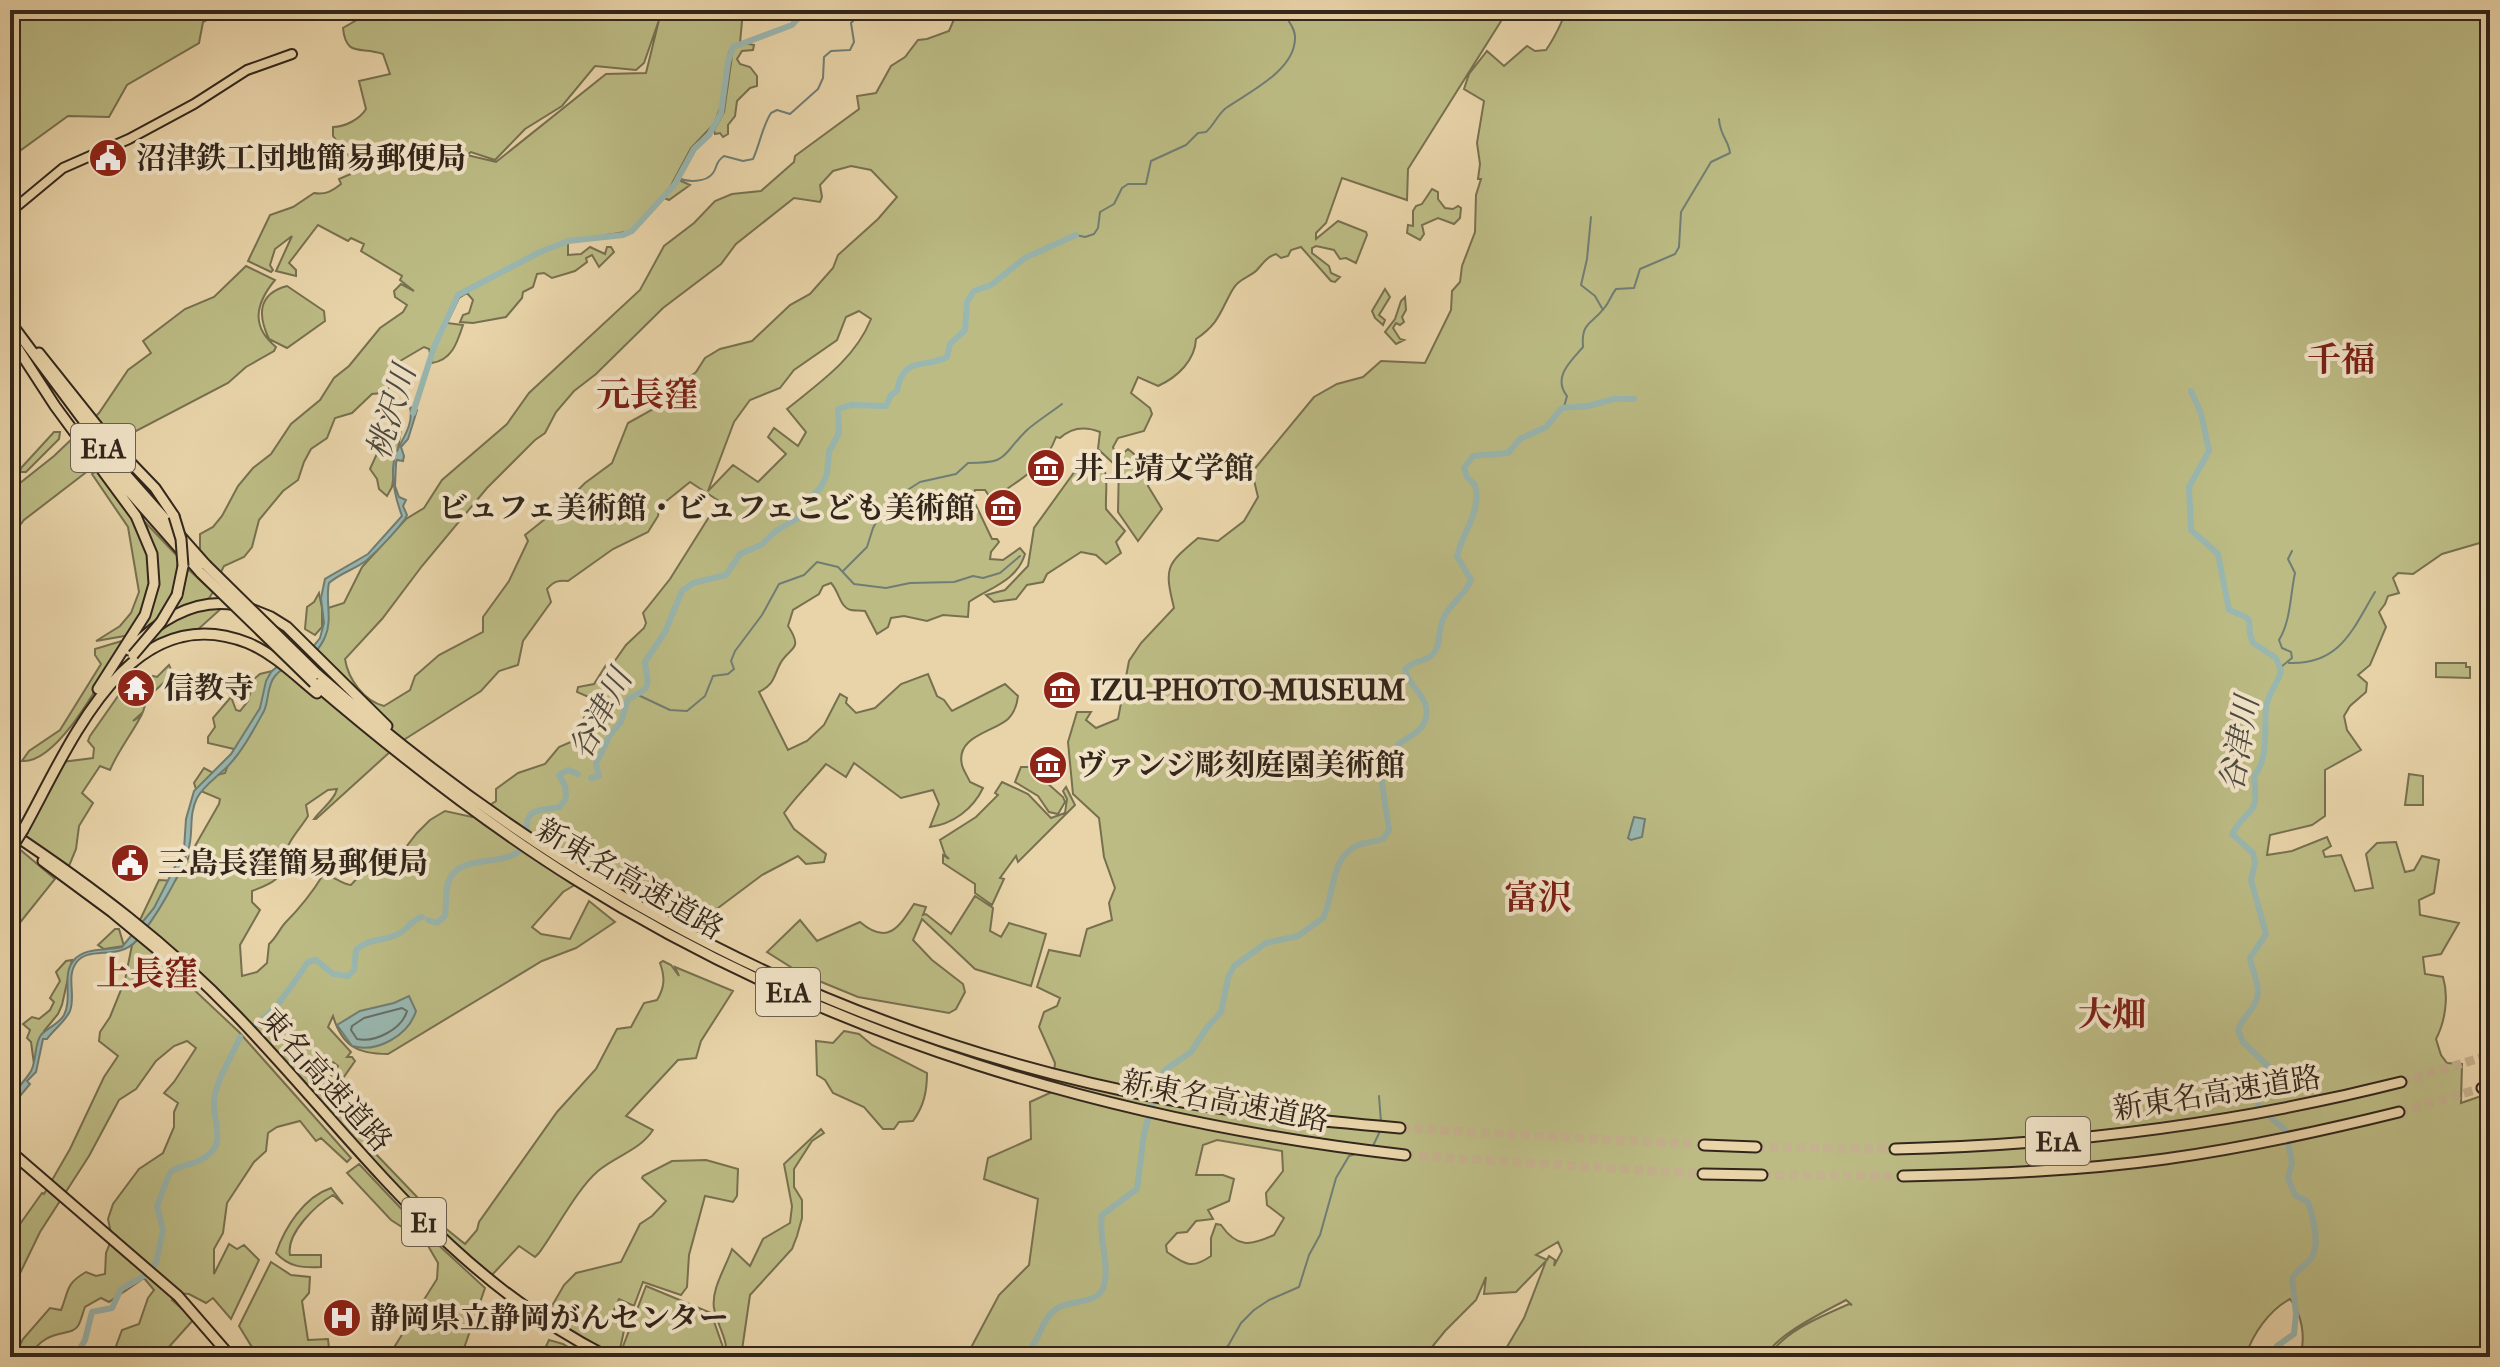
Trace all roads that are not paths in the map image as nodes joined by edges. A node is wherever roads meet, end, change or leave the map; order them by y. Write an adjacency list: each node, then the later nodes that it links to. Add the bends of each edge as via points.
1 (292, 54): 2 (main road, via 247,70 129,139 63,168)
2 (10, 212)
3 (10, 316): 8 (highway, bridge, via 174,516 183,566 177,595)
4 (10, 322): 7 (highway, 新東名高速道路 / E1A, via 113,460)
5 (10, 338): 6 (highway, 新東名高速道路 / E1A)
6 (18, 349): 7 (highway, 新東名高速道路 / E1A, via 126,490); 9 (highway, via 136,516 149,543 154,570 150,604)
7 (204, 569): 10 (highway, 新東名高速道路 / E1A, bridge)
8 (134, 657): 9 (highway); 10 (highway, via 186,637 214,635 234,638)
9 (112, 675): 11 (highway, bridge, via 147,632 169,617 231,604 266,614 287,627); 13 (highway, via 68,738)
10 (314, 681): 11 (highway, 新東名高速道路 / E1A); 12 (highway, 新東名高速道路 / E1A, via 441,787)
11 (424, 762): 12 (highway, 新東名高速道路 / E1A)
12 (488, 816): 16 (highway, 新東名高速道路 / E1A)
13 (18, 830): 14 (highway, bridge); 15 (highway, 東名高速道路 / E1)
14 (10, 846): 15 (highway, 東名高速道路 / E1)
15 (34, 852): 17 (highway, 東名高速道路 / E1, via 75,876 153,941)
16 (543, 853): 20 (highway, 新東名高速道路 / E1A, via 758,969 922,1036 1055,1075 1222,1109); 25 (highway, 新東名高速道路 / E1A, via 629,912 720,961 923,1047 1052,1088 1215,1128)
17 (269, 1055): 32 (highway, 東名高速道路 / E1, via 447,1253 521,1312); 33 (highway, 東名高速道路 / E1, via 451,1249 525,1308)
18 (2401, 1082): 23 (highway, 新東名高速道路 / E1A, via 2181,1127)
19 (2399, 1112): 29 (highway, 新東名高速道路 / E1A, via 2197,1154 2089,1168)
20 (1400, 1128)
21 (1704, 1145): 22 (highway)
22 (1756, 1147)
23 (1895, 1149)
24 (10, 1151): 30 (highway)
25 (1405, 1155)
26 (10, 1158): 30 (highway)
27 (1703, 1174): 28 (highway)
28 (1762, 1175)
29 (1903, 1176)
30 (56, 1194): 31 (highway, via 176,1298)
31 (230, 1357)
32 (595, 1357)
33 (608, 1357)

